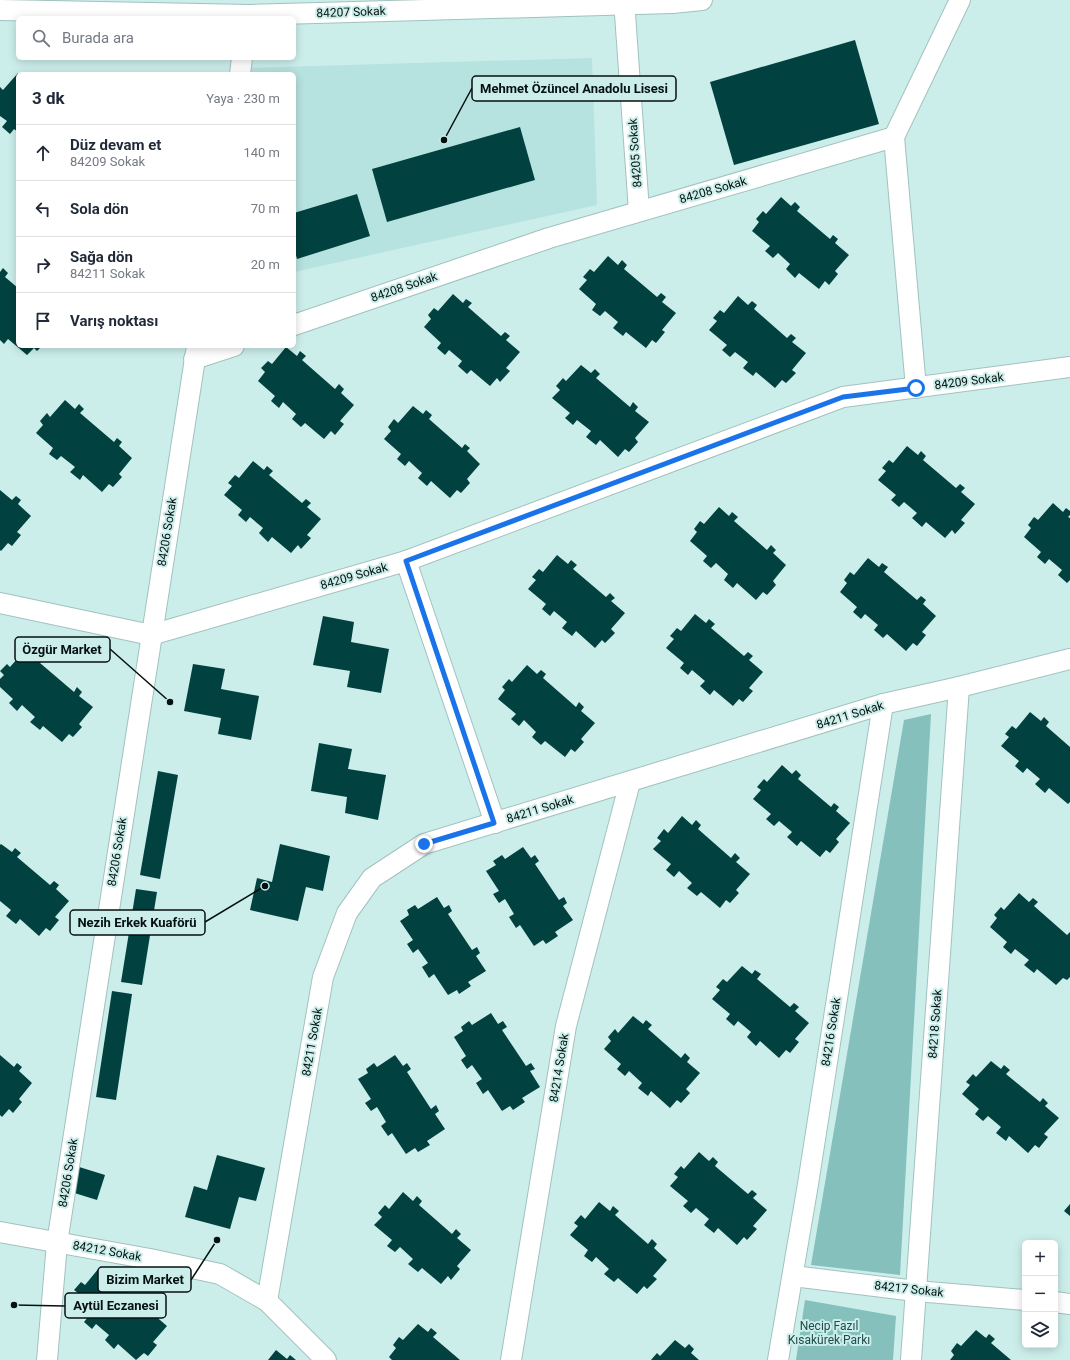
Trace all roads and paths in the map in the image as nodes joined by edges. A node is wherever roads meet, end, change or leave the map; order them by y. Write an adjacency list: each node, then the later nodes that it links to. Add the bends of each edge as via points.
1 (702, 0): 3 (street, 84207 Sokak, via 672,3)
2 (960, 0): 8 (street)
3 (624, 2): 5 (street, 84207 Sokak); 9 (street, 84205 Sokak)
4 (0, 10): 5 (street, 84207 Sokak)
5 (249, 11)
6 (242, 60): 7 (street)
7 (240, 72)
8 (894, 137): 9 (street, 84208 Sokak); 14 (street)
9 (639, 211): 10 (street, 84208 Sokak, via 549,238)
10 (296, 324)
11 (223, 348): 12 (street)
12 (196, 353): 17 (street, 84206 Sokak)
13 (1070, 367): 14 (street, 84209 Sokak)
14 (916, 388): 15 (street, 84209 Sokak, via 843,397)
15 (406, 561): 17 (street, 84209 Sokak); 22 (street)
16 (0, 603): 17 (street, 84209 Sokak)
17 (151, 635): 24 (street, 84206 Sokak)
18 (1070, 659): 19 (street, 84211 Sokak)
19 (959, 687): 20 (street, 84211 Sokak); 26 (street, 84218 Sokak)
20 (882, 704): 21 (street, 84211 Sokak); 25 (street, 84216 Sokak)
21 (630, 782): 22 (street, 84211 Sokak); 33 (street, 84214 Sokak, via 566,1026)
22 (494, 823): 28 (street, 84211 Sokak, via 424,844 372,878 347,913 323,977)
23 (0, 1232): 24 (street, 84212 Sokak)
24 (57, 1243): 28 (street, 84212 Sokak, via 220,1274); 31 (street, 84206 Sokak)
25 (792, 1276): 26 (street, 84217 Sokak); 34 (street, 84216 Sokak)
26 (916, 1291): 27 (street, 84217 Sokak); 35 (street, 84218 Sokak)
27 (1022, 1300)
28 (267, 1301): 32 (street, 84212 Sokak)
29 (1058, 1302): 30 (street)
30 (1070, 1304)
31 (47, 1360)
32 (326, 1360)
33 (511, 1360)
34 (778, 1360)
35 (911, 1360)

